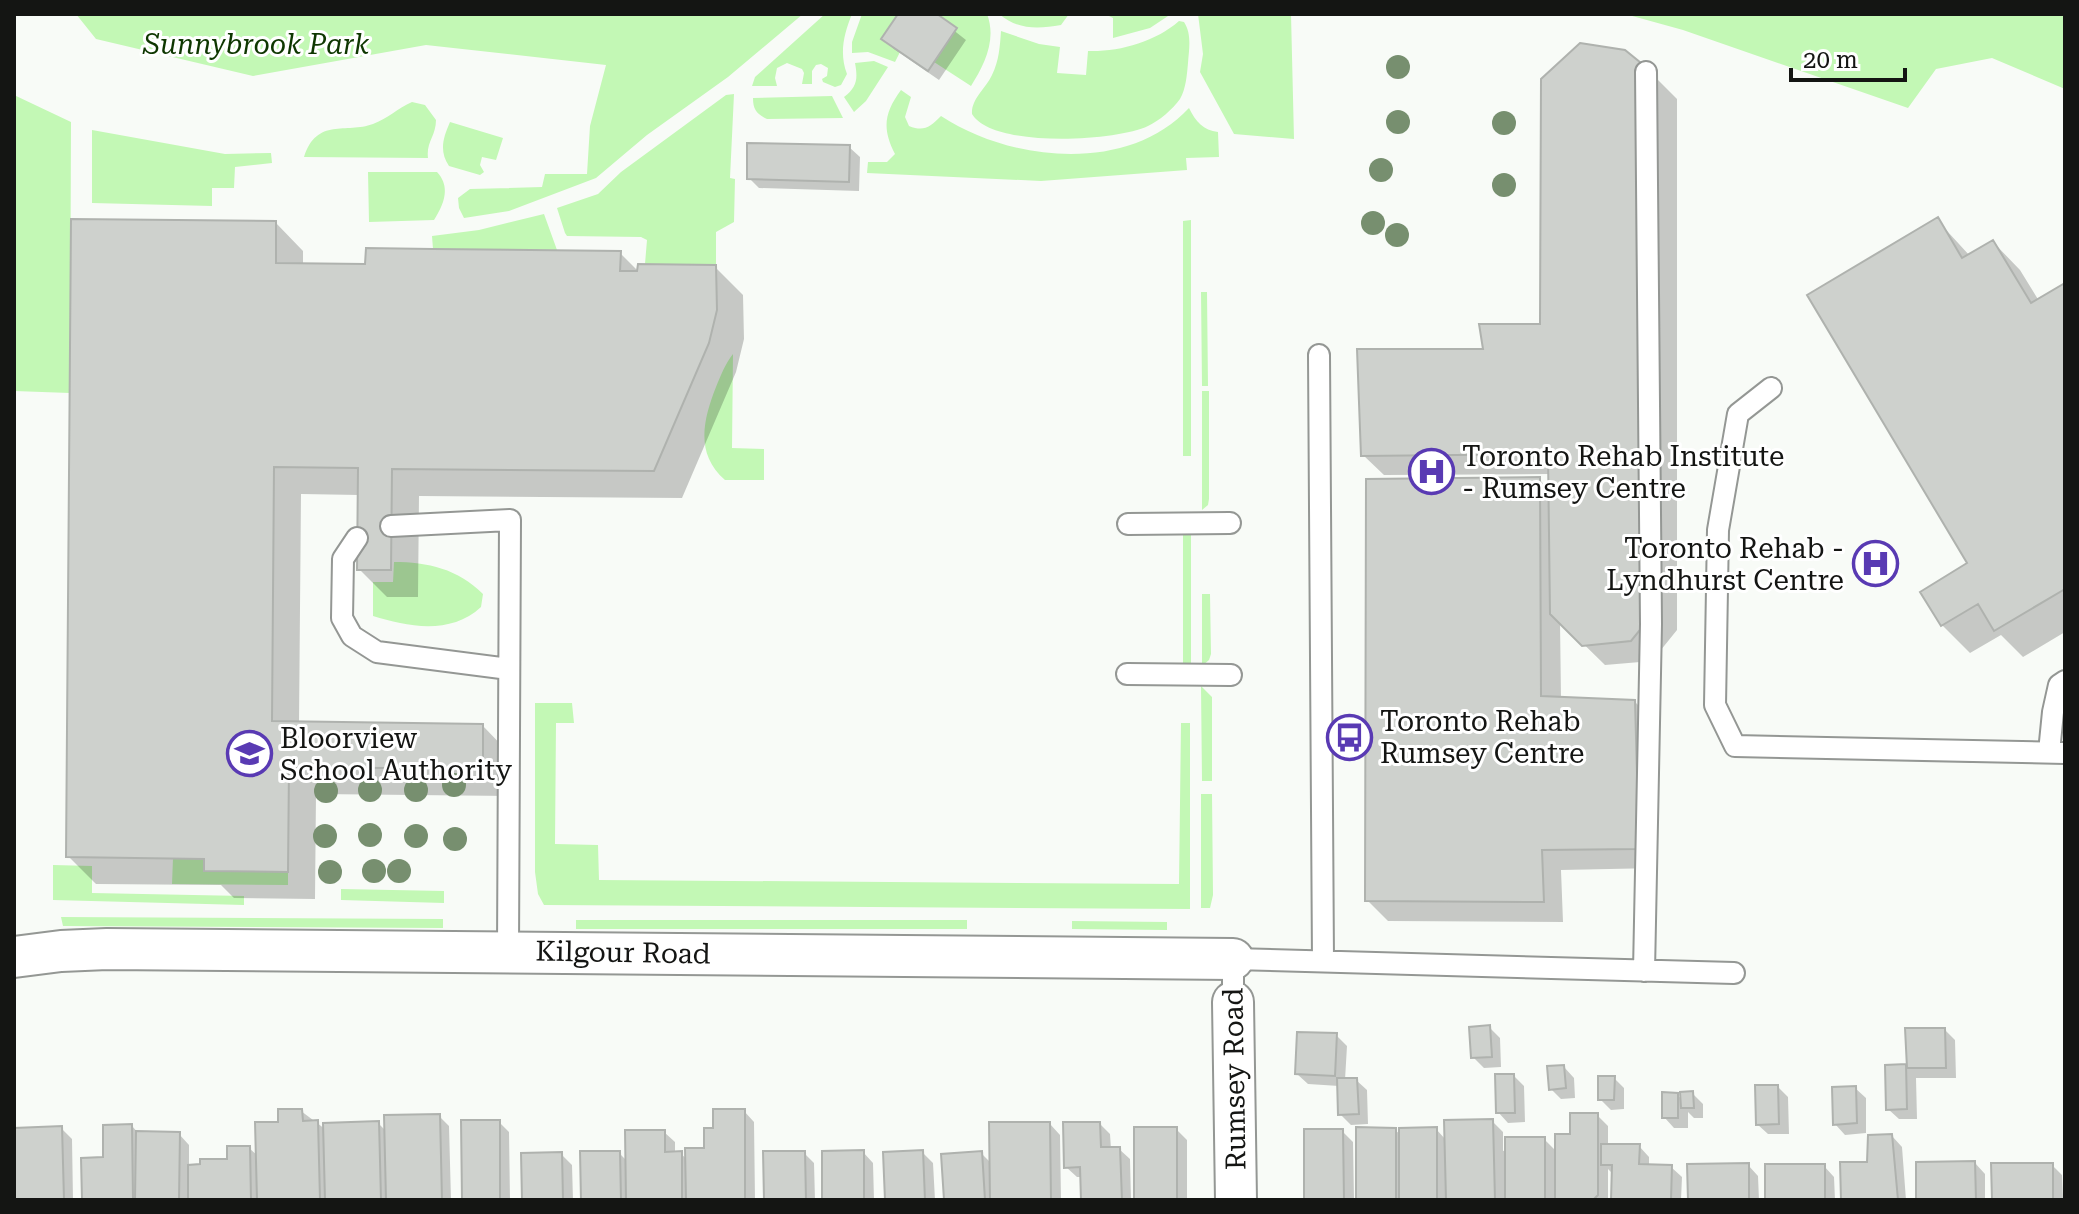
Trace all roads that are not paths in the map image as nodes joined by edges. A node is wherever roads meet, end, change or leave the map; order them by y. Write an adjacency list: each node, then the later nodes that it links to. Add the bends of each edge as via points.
1 (1646, 72): 17 (lane, via 1651,624)
2 (1319, 355): 16 (lane)
3 (1771, 388): 12 (lane, via 1738,414 1718,530 1715,705 1735,746)
4 (1230, 523): 5 (lane)
5 (1128, 524)
6 (391, 526): 8 (lane, via 510,520)
7 (357, 538): 8 (lane, via 342,570 342,618 352,636 377,652)
8 (509, 669): 13 (lane)
9 (1127, 674): 10 (lane)
10 (1231, 675)
11 (2065, 681): 12 (lane, via 2056,698)
12 (2057, 753)
13 (508, 951): 14 (street, Kilgour Road, via 107,949); 15 (street, Kilgour Road)
14 (14, 957)
15 (1233, 959): 16 (lane); 19 (lane, Rumsey Road)
16 (1323, 961): 17 (lane)
17 (1644, 971): 18 (lane)
18 (1734, 973)
19 (1233, 1002): 20 (street, Rumsey Road)
20 (1236, 1200)

